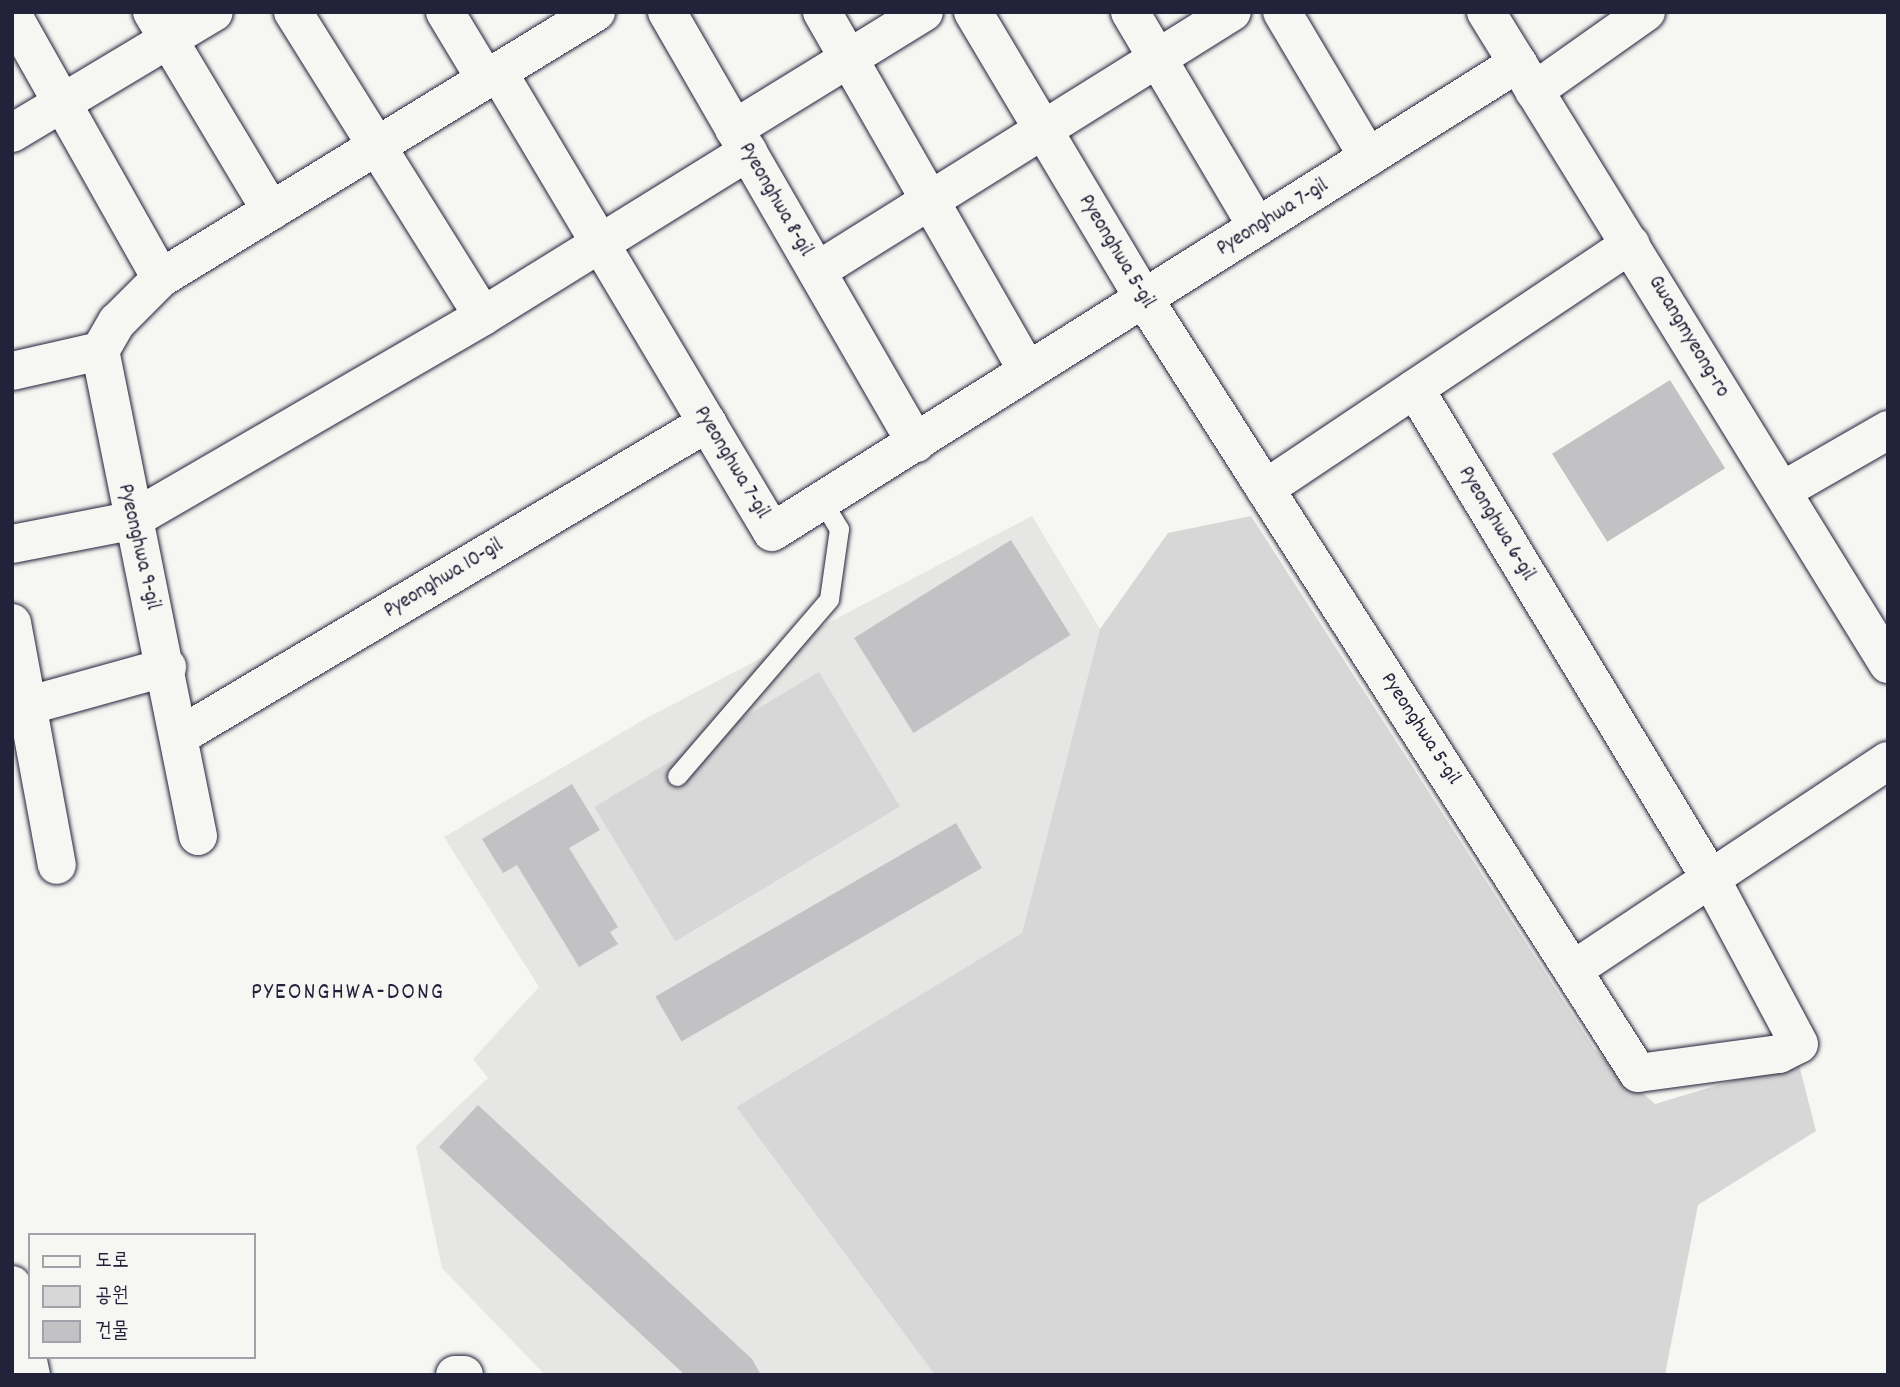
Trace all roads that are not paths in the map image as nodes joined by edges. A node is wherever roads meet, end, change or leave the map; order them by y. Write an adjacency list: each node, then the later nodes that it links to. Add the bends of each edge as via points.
1 (214, 12): 15 (street)
2 (293, 12): 24 (street)
3 (445, 12): 18 (street)
4 (596, 12): 18 (street)
5 (667, 12): 23 (street, Pyeonghwa 8-gil)
6 (822, 12): 16 (street)
7 (924, 12): 16 (street)
8 (973, 12): 21 (street, Pyeonghwa 5-gil)
9 (1130, 12): 17 (street)
10 (1232, 12): 17 (street, Pyeonghwa 8-gil)
11 (1282, 12): 25 (street)
12 (1486, 12): 19 (street, Gwangmyeong-ro)
13 (1646, 12): 19 (street, Pyeonghwa 7-gil)
14 (12, 14): 20 (street)
15 (160, 26): 20 (street); 27 (street)
16 (848, 58): 23 (street); 26 (street)
17 (1157, 59): 21 (street, Pyeonghwa 8-gil); 28 (street)
18 (492, 76): 24 (street); 29 (street, Pyeonghwa 7-gil)
19 (1526, 77): 25 (street, Pyeonghwa 7-gil); 30 (street, Gwangmyeong-ro)
20 (63, 103): 22 (street); 32 (street)
21 (1042, 131): 26 (street, Pyeonghwa 8-gil); 33 (street, Pyeonghwa 5-gil)
22 (12, 133)
23 (741, 141): 29 (street); 31 (street, Pyeonghwa 8-gil)
24 (377, 146): 27 (street); 34 (street)
25 (1368, 158): 28 (street, Pyeonghwa 7-gil)
26 (930, 201): 31 (street, Pyeonghwa 8-gil); 37 (street)
27 (271, 211): 32 (street)
28 (1257, 227): 33 (street, Pyeonghwa 7-gil)
29 (599, 243): 34 (street); 39 (street, Pyeonghwa 7-gil)
30 (1631, 244): 38 (street); 43 (street, Gwangmyeong-ro)
31 (817, 271): 41 (street)
32 (161, 278): 35 (street, via 117,322)
33 (1144, 299): 37 (street, Pyeonghwa 7-gil); 42 (street, Pyeonghwa 5-gil)
34 (483, 316): 45 (street)
35 (100, 351): 36 (street); 45 (street, Pyeonghwa 9-gil)
36 (12, 371)
37 (1028, 372): 41 (street, Pyeonghwa 7-gil)
38 (1415, 388): 42 (street); 56 (street, Pyeonghwa 6-gil)
39 (707, 423): 44 (street, Pyeonghwa 7-gil, via 772,532); 51 (street, Pyeonghwa 10-gil)
40 (1888, 430): 43 (street)
41 (916, 443): 44 (street, Pyeonghwa 7-gil)
42 (1265, 489): 57 (street, Pyeonghwa 5-gil)
43 (1782, 491): 48 (street, Gwangmyeong-ro)
44 (822, 501): 53 (lane, via 839,528 829,599)
45 (130, 521): 46 (street); 49 (street, Pyeonghwa 9-gil)
46 (12, 544)
47 (12, 623): 50 (street)
48 (1888, 664)
49 (167, 667): 50 (street); 51 (street, Pyeonghwa 9-gil)
50 (20, 708): 55 (street)
51 (181, 735): 54 (street, Pyeonghwa 9-gil)
52 (1888, 761): 56 (street)
53 (677, 776)
54 (198, 836)
55 (57, 865)
56 (1712, 881): 57 (street); 57 (street, Pyeonghwa 5-gil, via 1799,1044 1779,1054 1638,1073)
57 (1576, 968)
58 (12, 1285): 59 (street)
59 (31, 1375)
60 (455, 1375): 61 (street)
61 (464, 1375)

